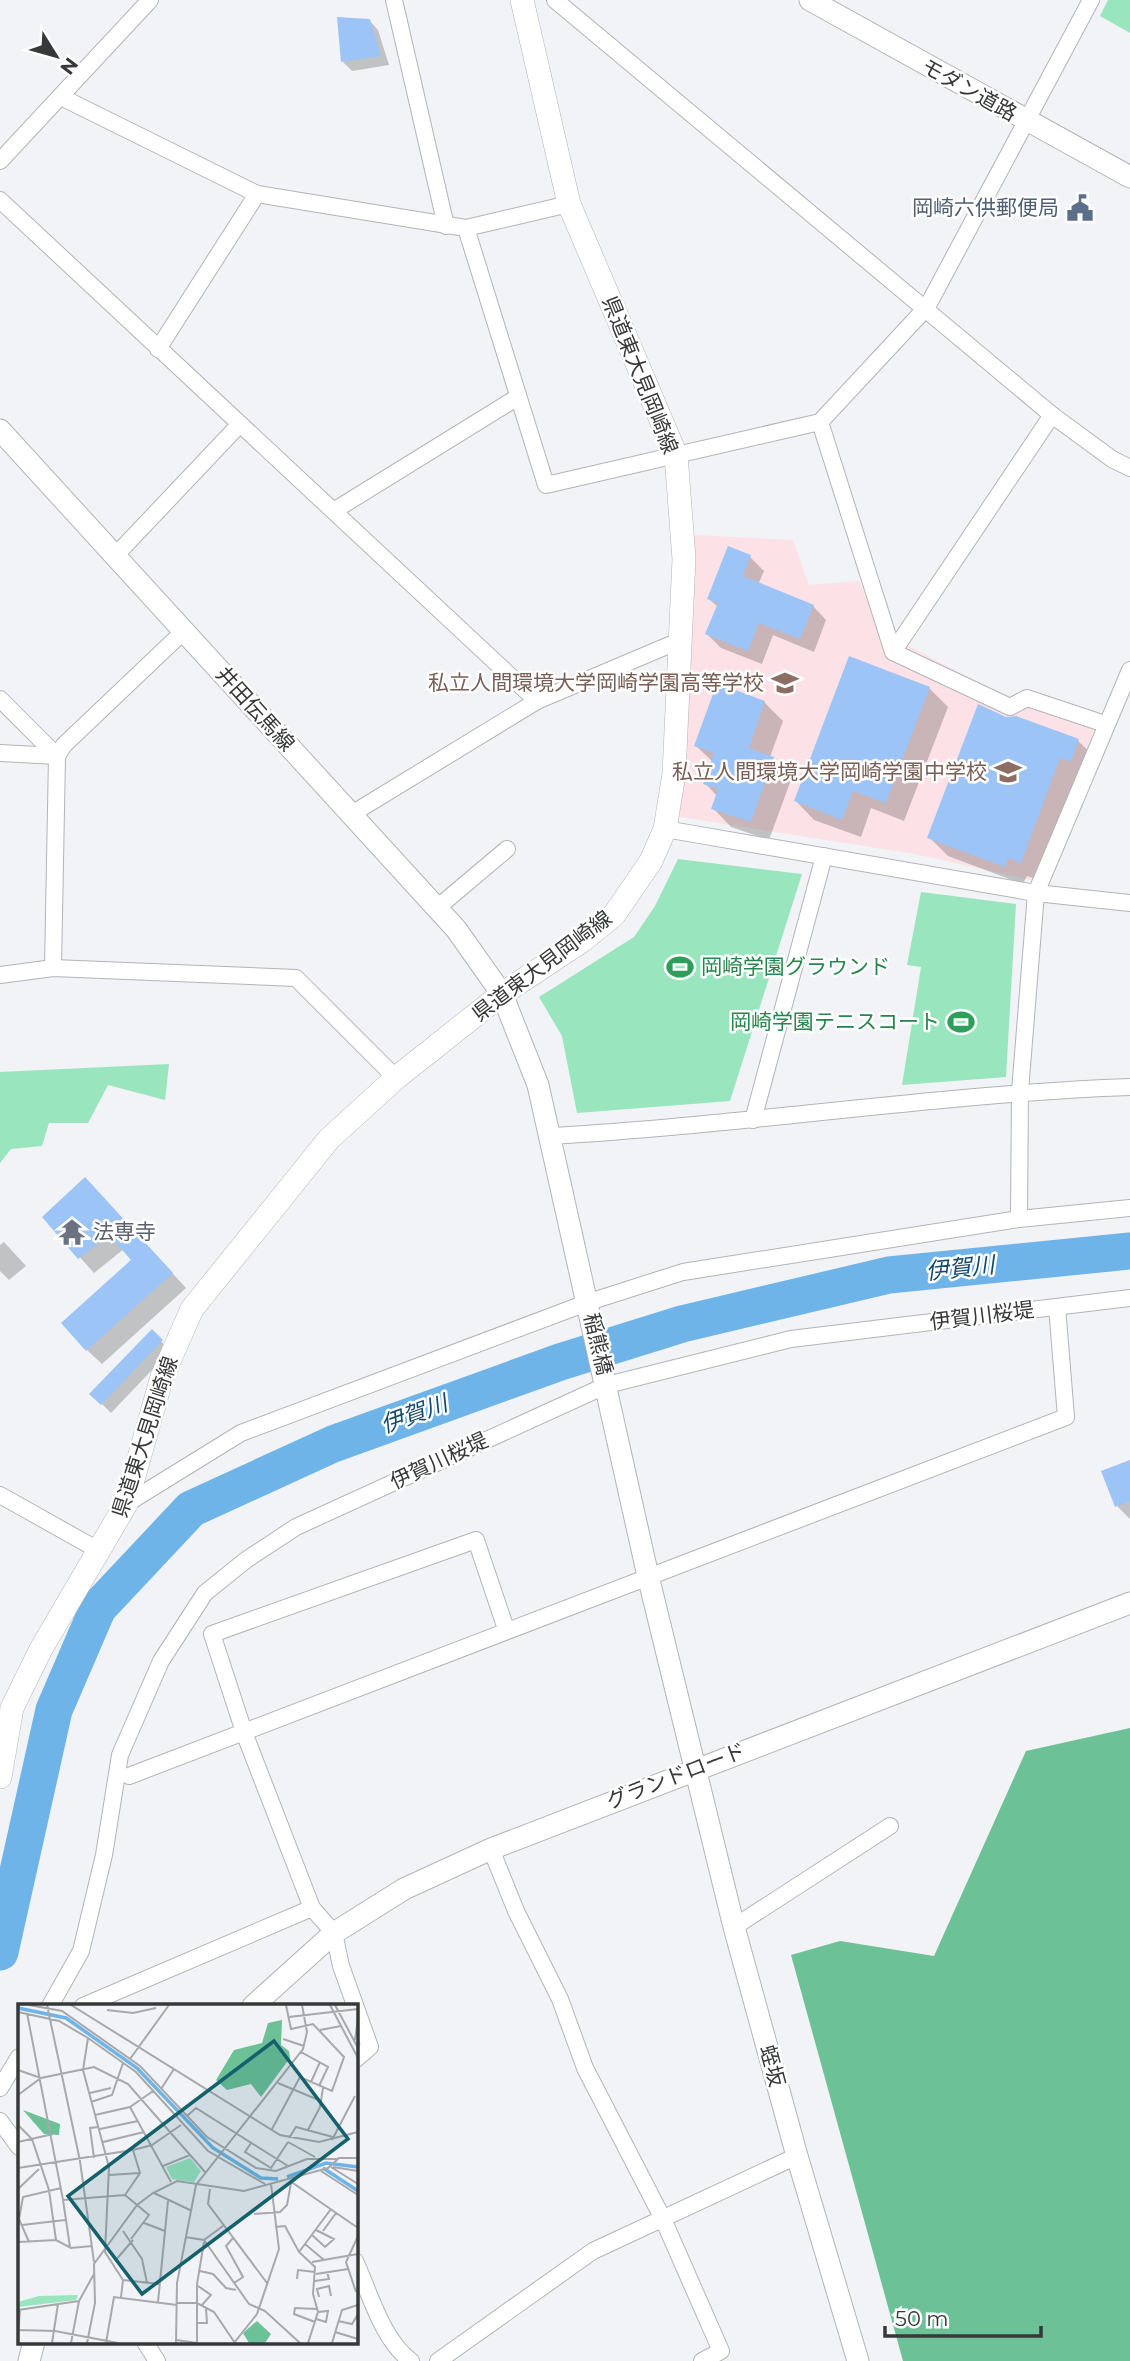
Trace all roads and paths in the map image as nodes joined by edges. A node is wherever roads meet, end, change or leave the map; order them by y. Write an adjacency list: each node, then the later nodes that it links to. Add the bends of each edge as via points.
1 (150, 0): 7 (street)
2 (394, 0): 14 (street)
3 (522, 0): 13 (main road, 県道東大見岡崎線)
4 (555, 0): 16 (street)
5 (810, 0): 8 (street, モダン道路)
6 (1091, 0): 8 (street)
7 (61, 97): 9 (street); 11 (street)
8 (1025, 122): 10 (street, モダン道路); 16 (street)
9 (0, 161)
10 (1130, 177)
11 (257, 194): 14 (street); 17 (street)
12 (0, 200): 17 (street)
13 (569, 204): 15 (street); 23 (main road, 県道東大見岡崎線)
14 (446, 226): 15 (street)
15 (466, 228): 18 (street)
16 (927, 307): 19 (street); 20 (street)
17 (158, 349): 21 (street)
18 (518, 397): 23 (street, via 546,485); 25 (street)
19 (1052, 415): 24 (street); 29 (street)
20 (820, 422): 23 (street); 29 (street)
21 (240, 424): 25 (street); 26 (street)
22 (0, 430): 26 (street, 井田伝馬線)
23 (676, 455): 28 (main road, 県道東大見岡崎線, via 684,559)
24 (1130, 468)
25 (335, 510): 32 (street)
26 (115, 556): 27 (street, 井田伝馬線)
27 (185, 630): 35 (street); 36 (street, 井田伝馬線)
28 (681, 640): 32 (street); 37 (main road, 県道東大見岡崎線, via 674,774)
29 (893, 652): 33 (street, via 1010,707 1027,698)
30 (1130, 670): 33 (street)
31 (0, 699): 35 (street)
32 (537, 701): 36 (street)
33 (1105, 724): 40 (street)
34 (0, 753): 35 (street)
35 (57, 756): 43 (street)
36 (350, 815): 42 (street, 井田伝馬線)
37 (665, 830): 39 (street); 45 (main road, 県道東大見岡崎線, via 651,861 614,915)
38 (507, 849): 42 (street)
39 (824, 856): 40 (street); 49 (street)
40 (1036, 893): 41 (street); 48 (street)
41 (1130, 903)
42 (437, 908): 45 (street, 井田伝馬線)
43 (53, 968): 44 (street); 46 (street, via 296,978)
44 (0, 975)
45 (502, 994): 46 (main road, 県道東大見岡崎線); 50 (street, 井田伝馬線, via 521,1036)
46 (396, 1078): 58 (main road, 県道東大見岡崎線, via 329,1139 192,1309 162,1377)
47 (1130, 1087): 48 (street)
48 (1020, 1091): 49 (street); 52 (street)
49 (753, 1120): 50 (street)
50 (551, 1136): 54 (street, 稲熊橋)
51 (1130, 1208): 52 (street)
52 (1019, 1219): 54 (street, via 682,1272)
53 (1130, 1298): 55 (street, 伊賀川桜堤)
54 (589, 1302): 56 (street, 稲熊橋); 58 (street, via 241,1433)
55 (1057, 1307): 56 (street, 伊賀川桜堤, via 791,1339); 60 (street, via 1066,1417)
56 (607, 1385): 60 (street, 稲熊橋); 73 (street, 伊賀川桜堤, via 296,1527 205,1593 161,1661 120,1755 104,1855 81,1951)
57 (0, 1495): 59 (street)
58 (126, 1504): 59 (main road, 県道東大見岡崎線)
59 (98, 1550): 63 (main road, 県道東大見岡崎線)
60 (648, 1576): 62 (street); 65 (street, 蛭坂)
61 (1130, 1603): 65 (street, グランドロード)
62 (506, 1629): 64 (street); 64 (street, via 476,1540 212,1634)
63 (4, 1708): 67 (main road, 県道東大見岡崎線)
64 (245, 1735): 66 (street); 70 (street)
65 (694, 1768): 69 (street, グランドロード); 71 (street, 蛭坂)
66 (130, 1776)
67 (0, 1777)
68 (890, 1826): 71 (street)
69 (491, 1849): 72 (street, グランドロード, via 404,1889); 84 (street, via 516,1911 561,1999 585,2068)
70 (312, 1908): 72 (street); 74 (street)
71 (734, 1927): 83 (street, 蛭坂)
72 (334, 1933): 75 (street, グランドロード); 76 (street)
73 (51, 2004)
74 (88, 2004)
75 (255, 2004)
76 (355, 2004)
77 (357, 2011): 78 (street, via 370,2047)
78 (357, 2058)
79 (18, 2059): 80 (street)
80 (0, 2088)
81 (0, 2121): 82 (street)
82 (18, 2146)
83 (797, 2156): 84 (street); 93 (street, 蛭坂)
84 (663, 2219): 91 (street, via 593,2250); 92 (street, via 721,2351)
85 (357, 2265): 90 (street, via 390,2337)
86 (33, 2344): 88 (street)
87 (146, 2344): 89 (street)
88 (29, 2361)
89 (157, 2361)
90 (411, 2361)
91 (438, 2361)
92 (702, 2361)
93 (858, 2361)

